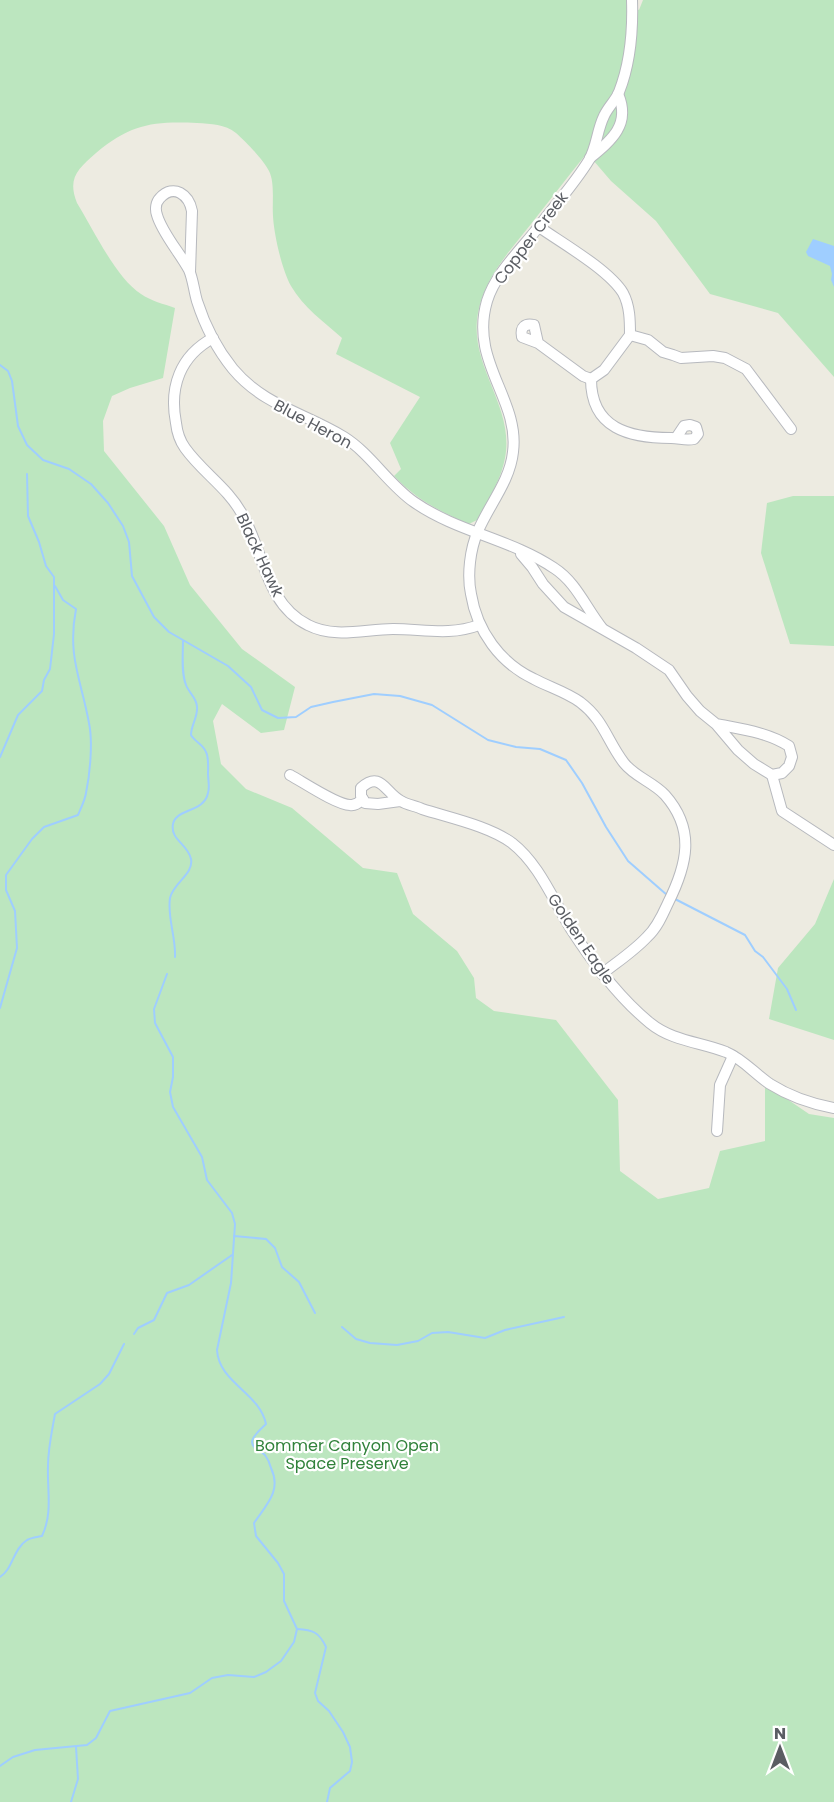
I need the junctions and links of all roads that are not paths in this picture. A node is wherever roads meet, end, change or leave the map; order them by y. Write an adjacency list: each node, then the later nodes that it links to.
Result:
1 (632, 0): 2 (street, Copper Creek)
2 (618, 94): 3 (street, Copper Creek); 4 (street, Copper Creek)
3 (602, 122): 4 (street); 5 (street, Copper Creek)
4 (618, 129): 5 (street, Copper Creek)
5 (589, 159): 6 (street, Copper Creek)
6 (539, 227): 8 (street); 14 (street, Copper Creek)
7 (190, 272): 7 (street, Blue Heron); 9 (street, Blue Heron)
8 (630, 334): 11 (street); 12 (street)
9 (213, 338): 14 (street, Blue Heron); 16 (street, Black Hawk)
10 (538, 343): 11 (street)
11 (591, 379): 13 (street)
12 (791, 429)
13 (676, 438)
14 (477, 533): 15 (street, Blue Heron); 16 (street, Copper Creek)
15 (516, 548): 17 (street, Blue Heron); 17 (street, Blue Heron)
16 (479, 625): 24 (street, Copper Creek)
17 (602, 628): 18 (street, Blue Heron)
18 (716, 724): 20 (street, Blue Heron); 20 (street)
19 (290, 775): 21 (street)
20 (772, 775): 23 (street)
21 (363, 799): 22 (street, Golden Eagle); 22 (street, Golden Eagle)
22 (400, 801): 24 (street, Golden Eagle)
23 (834, 845)
24 (602, 974): 25 (street, Golden Eagle)
25 (733, 1056): 26 (street, Golden Eagle); 28 (street)
26 (833, 1107)
27 (706, 1117): 28 (street)
28 (718, 1118): 29 (street)
29 (717, 1131)

